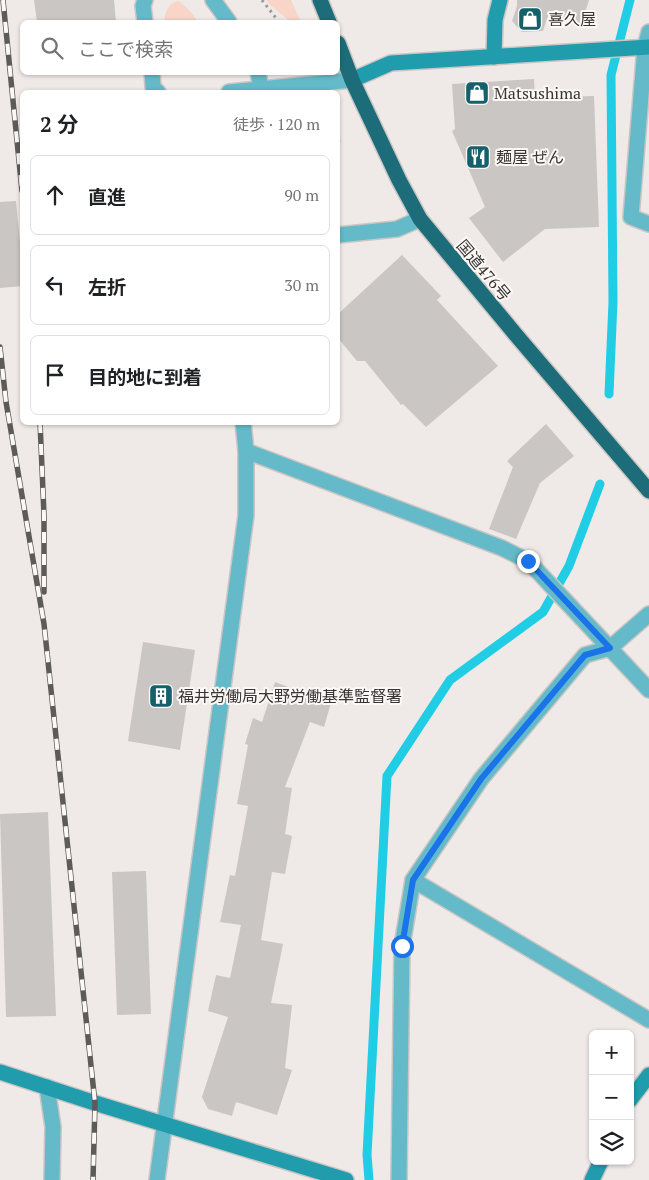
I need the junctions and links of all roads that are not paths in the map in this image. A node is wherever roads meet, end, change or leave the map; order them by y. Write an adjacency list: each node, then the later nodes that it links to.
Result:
1 (145, 0): 5 (street)
2 (213, 0): 6 (street)
3 (320, 0): 7 (highway)
4 (500, 0): 11 (street)
5 (145, 20)
6 (228, 20)
7 (329, 20)
8 (649, 32): 10 (street)
9 (340, 48): 14 (highway, 国道476号)
10 (642, 48): 11 (street); 19 (street)
11 (494, 57): 14 (street)
12 (152, 75): 16 (street)
13 (259, 75): 15 (street)
14 (352, 80): 15 (street); 18 (highway, 国道476号)
15 (261, 89): 17 (street)
16 (156, 90)
17 (250, 90)
18 (420, 219): 20 (street); 23 (highway, 国道476号)
19 (649, 224)
20 (340, 235)
21 (243, 425): 22 (street)
22 (246, 451): 25 (street); 33 (street)
23 (649, 491)
24 (649, 614): 25 (street)
25 (610, 648): 26 (street); 27 (street)
26 (649, 690)
27 (413, 880): 28 (street); 38 (street)
28 (649, 1020)
29 (0, 1072): 31 (street)
30 (649, 1075): 32 (street)
31 (47, 1087): 33 (street); 35 (street)
32 (634, 1095)
33 (165, 1123): 36 (street); 37 (street)
34 (599, 1165): 39 (street)
35 (52, 1180)
36 (157, 1180)
37 (346, 1180)
38 (399, 1180)
39 (592, 1180)

